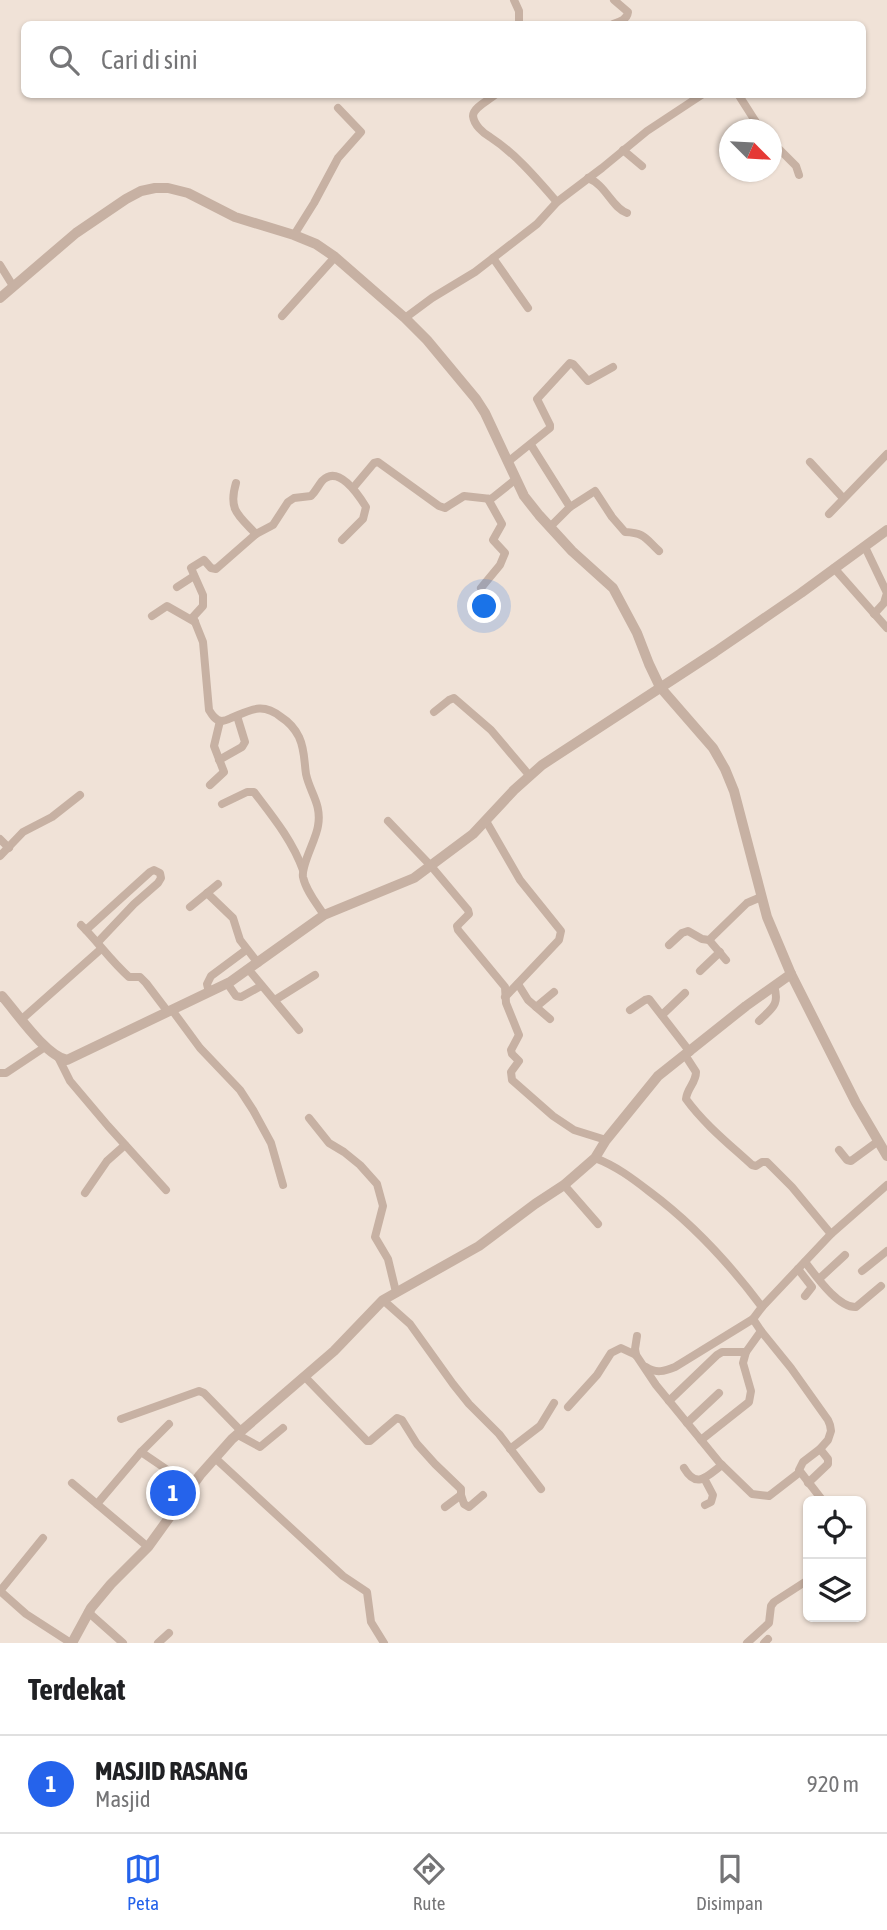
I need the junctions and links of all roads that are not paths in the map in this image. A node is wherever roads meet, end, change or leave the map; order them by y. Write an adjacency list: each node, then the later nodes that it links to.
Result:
1 (514, 0): 3 (street)
2 (614, 0): 4 (street)
3 (519, 21)
4 (623, 21)
5 (490, 98): 15 (street)
6 (697, 98): 10 (street)
7 (741, 98): 9 (street)
8 (338, 108): 17 (street)
9 (754, 119)
10 (623, 150): 12 (street); 14 (street)
11 (782, 152): 13 (street)
12 (642, 166)
13 (799, 175)
14 (588, 178): 15 (street); 16 (street)
15 (557, 202): 19 (street)
16 (627, 213)
17 (294, 235): 18 (street); 21 (street)
18 (335, 257): 24 (street); 25 (street)
19 (493, 258): 23 (street); 25 (street)
20 (0, 265): 21 (street)
21 (13, 286): 22 (street)
22 (0, 298)
23 (528, 309)
24 (282, 316)
25 (405, 318): 29 (street)
26 (613, 367): 27 (street)
27 (530, 445): 29 (street); 36 (street)
28 (887, 454): 34 (street)
29 (509, 461): 31 (street)
30 (810, 462): 34 (street)
31 (516, 480): 35 (street); 38 (street)
32 (236, 483): 40 (street)
33 (353, 488): 35 (street); 40 (street); 41 (street)
34 (844, 498): 37 (street)
35 (488, 499): 47 (street)
36 (570, 507): 38 (street); 43 (street)
37 (829, 514)
38 (550, 527): 52 (street)
39 (887, 530): 42 (street)
40 (256, 534): 45 (street)
41 (342, 540)
42 (865, 547): 44 (street); 48 (street)
43 (659, 551)
44 (834, 568): 48 (street); 52 (street)
45 (194, 576): 46 (street); 50 (street)
46 (177, 587)
47 (481, 588)
48 (874, 614): 51 (street)
49 (152, 616): 50 (street)
50 (195, 622): 55 (street)
51 (887, 628)
52 (660, 687): 57 (street); 70 (street)
53 (434, 712): 57 (street)
54 (237, 716): 55 (street); 56 (street); 67 (street)
55 (220, 721): 56 (street)
56 (219, 760): 58 (street)
57 (529, 775): 62 (street)
58 (210, 785)
59 (80, 796): 64 (street)
60 (222, 804): 67 (street)
61 (388, 821): 66 (street)
62 (486, 821): 66 (street); 84 (street)
63 (0, 839): 64 (street)
64 (9, 848): 65 (street)
65 (0, 856)
66 (431, 866): 72 (street); 91 (street)
67 (303, 870): 72 (street)
68 (218, 884): 69 (street)
69 (206, 893): 71 (street); 76 (street)
70 (761, 897): 73 (street); 81 (street)
71 (190, 907)
72 (324, 915): 79 (street)
73 (709, 940): 74 (street); 77 (street)
74 (669, 945)
75 (99, 946): 75 (street); 95 (street); 97 (street)
76 (246, 950): 79 (street); 87 (street)
77 (720, 952): 78 (street); 80 (street)
78 (726, 960)
79 (253, 966): 83 (street); 85 (street)
80 (700, 971)
81 (791, 974): 86 (street); 107 (street)
82 (315, 975): 92 (street)
83 (228, 983): 85 (street); 87 (street)
84 (518, 984): 91 (street); 93 (street)
85 (261, 986): 92 (street)
86 (774, 986): 99 (street); 102 (street)
87 (209, 992): 95 (street)
88 (554, 992): 93 (street)
89 (685, 993): 96 (street)
90 (1, 995): 97 (street)
91 (505, 997): 106 (street)
92 (275, 1000): 100 (street)
93 (536, 1007): 98 (street)
94 (630, 1010): 96 (street)
95 (170, 1011): 103 (street); 112 (street)
96 (662, 1015): 102 (street)
97 (22, 1019): 101 (street)
98 (550, 1019)
99 (759, 1021)
100 (299, 1030)
101 (45, 1047): 103 (street); 104 (street)
102 (687, 1054): 106 (street); 118 (street)
103 (58, 1057): 108 (street)
104 (0, 1073)
105 (309, 1118): 125 (street)
106 (606, 1140): 111 (street)
107 (877, 1142): 109 (street); 110 (street)
108 (125, 1145): 115 (street); 116 (street)
109 (839, 1150)
110 (887, 1156)
111 (595, 1158): 113 (street); 128 (street)
112 (283, 1185)
113 (564, 1185): 117 (street); 125 (street)
114 (887, 1185): 118 (street)
115 (166, 1190)
116 (85, 1193)
117 (598, 1224)
118 (831, 1234): 121 (street)
119 (887, 1251): 122 (street)
120 (845, 1255): 123 (street)
121 (801, 1265): 123 (street); 126 (street); 128 (street)
122 (862, 1271)
123 (819, 1279): 124 (street)
124 (881, 1286)
125 (396, 1292): 127 (street)
126 (805, 1296)
127 (383, 1300): 135 (street); 146 (street)
128 (762, 1307): 129 (street)
129 (754, 1319): 130 (street); 134 (street)
130 (761, 1331): 132 (street); 147 (street)
131 (637, 1336): 133 (street)
132 (746, 1352): 137 (street); 145 (street)
133 (636, 1355): 134 (street); 139 (street)
134 (644, 1366): 137 (street)
135 (304, 1377): 144 (street); 158 (street)
136 (719, 1393): 141 (street)
137 (669, 1401): 141 (street)
138 (554, 1403): 146 (street)
139 (568, 1407)
140 (121, 1419): 144 (street)
141 (687, 1423): 145 (street)
142 (169, 1424): 148 (street)
143 (283, 1428): 144 (street)
144 (239, 1433): 149 (street)
145 (701, 1440): 150 (street)
146 (510, 1449): 157 (street)
147 (820, 1449): 152 (street); 155 (street)
148 (141, 1452): 156 (street); 161 (street)
149 (215, 1458): 156 (street); 173 (street)
150 (722, 1465): 152 (street); 153 (street)
151 (684, 1468): 153 (street)
152 (800, 1472): 155 (street)
153 (704, 1478): 162 (street)
154 (72, 1483): 161 (street)
155 (808, 1483): 160 (street)
156 (191, 1486): 165 (street)
157 (541, 1489)
158 (461, 1495): 159 (street); 163 (street)
159 (483, 1495)
160 (819, 1496)
161 (97, 1504): 165 (street)
162 (705, 1505)
163 (445, 1507)
164 (43, 1538): 167 (street)
165 (148, 1547): 168 (street)
166 (803, 1583): 174 (street)
167 (0, 1591): 170 (street)
168 (88, 1612): 170 (street); 171 (street)
169 (169, 1633): 172 (street)
170 (71, 1643)
171 (123, 1643)
172 (158, 1643)
173 (384, 1643)
174 (747, 1643)

